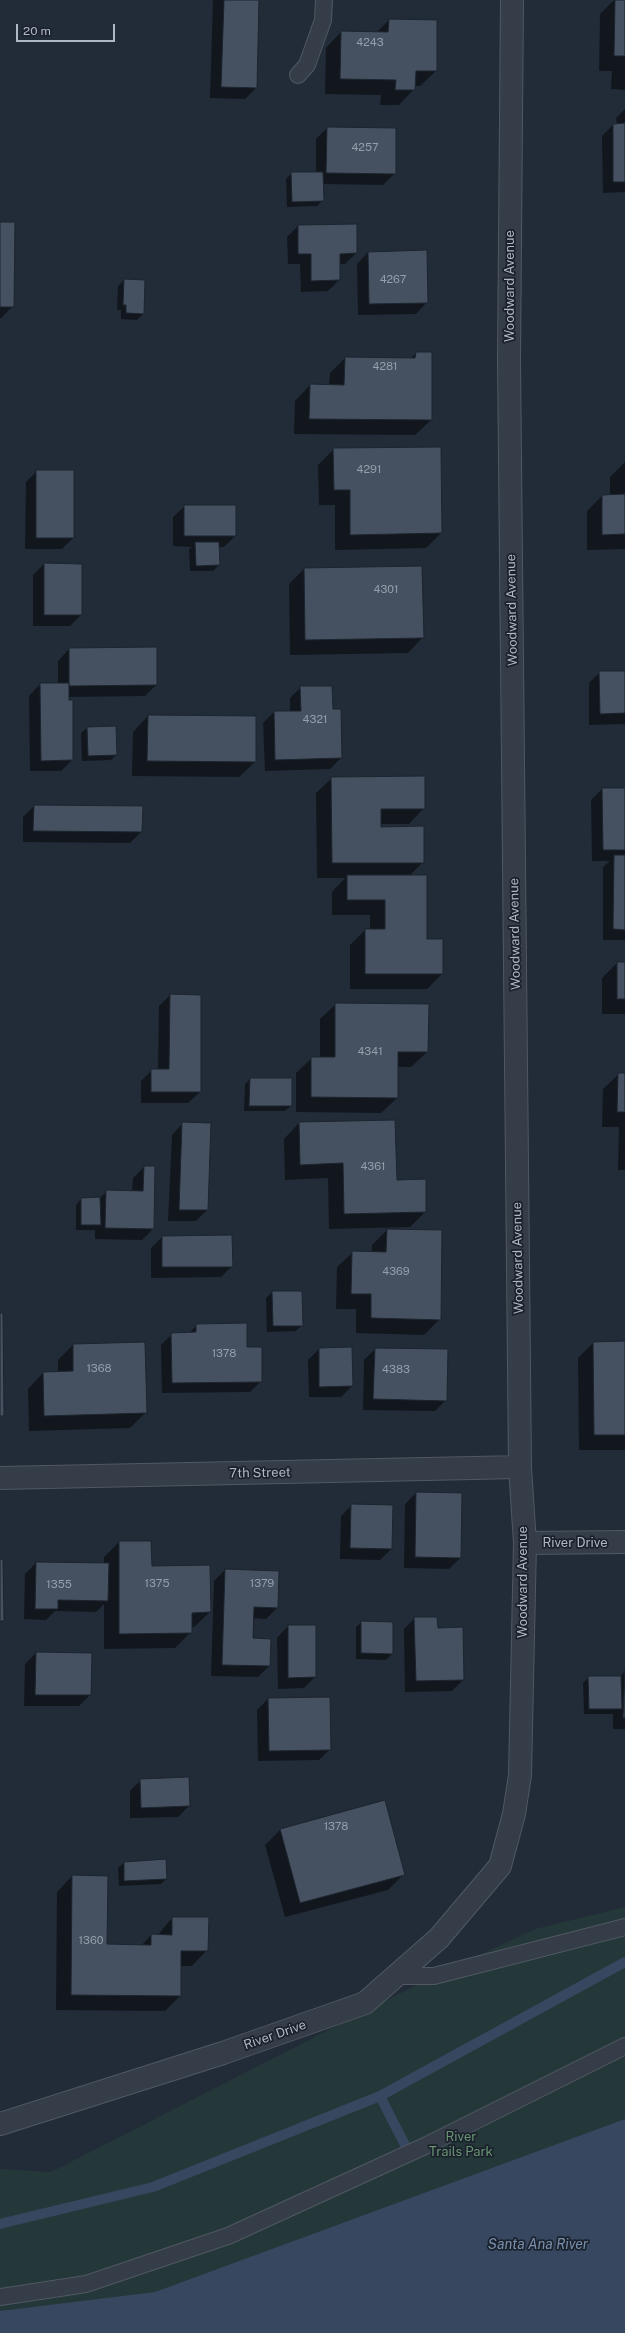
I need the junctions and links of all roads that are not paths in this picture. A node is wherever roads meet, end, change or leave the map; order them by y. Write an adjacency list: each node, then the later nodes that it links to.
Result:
1 (324, 0): 3 (lane)
2 (512, 0): 4 (street, Woodward Avenue)
3 (298, 76)
4 (520, 1467): 5 (street, 7th Street); 7 (street, Woodward Avenue)
5 (0, 1478)
6 (625, 1542): 7 (street, River Drive)
7 (525, 1543): 8 (street, Woodward Avenue)
8 (500, 1866): 10 (street, River Drive)
9 (625, 1927): 10 (lane)
10 (395, 1976): 12 (street, River Drive)
11 (625, 2046): 13 (lane)
12 (0, 2124)
13 (0, 2296)

